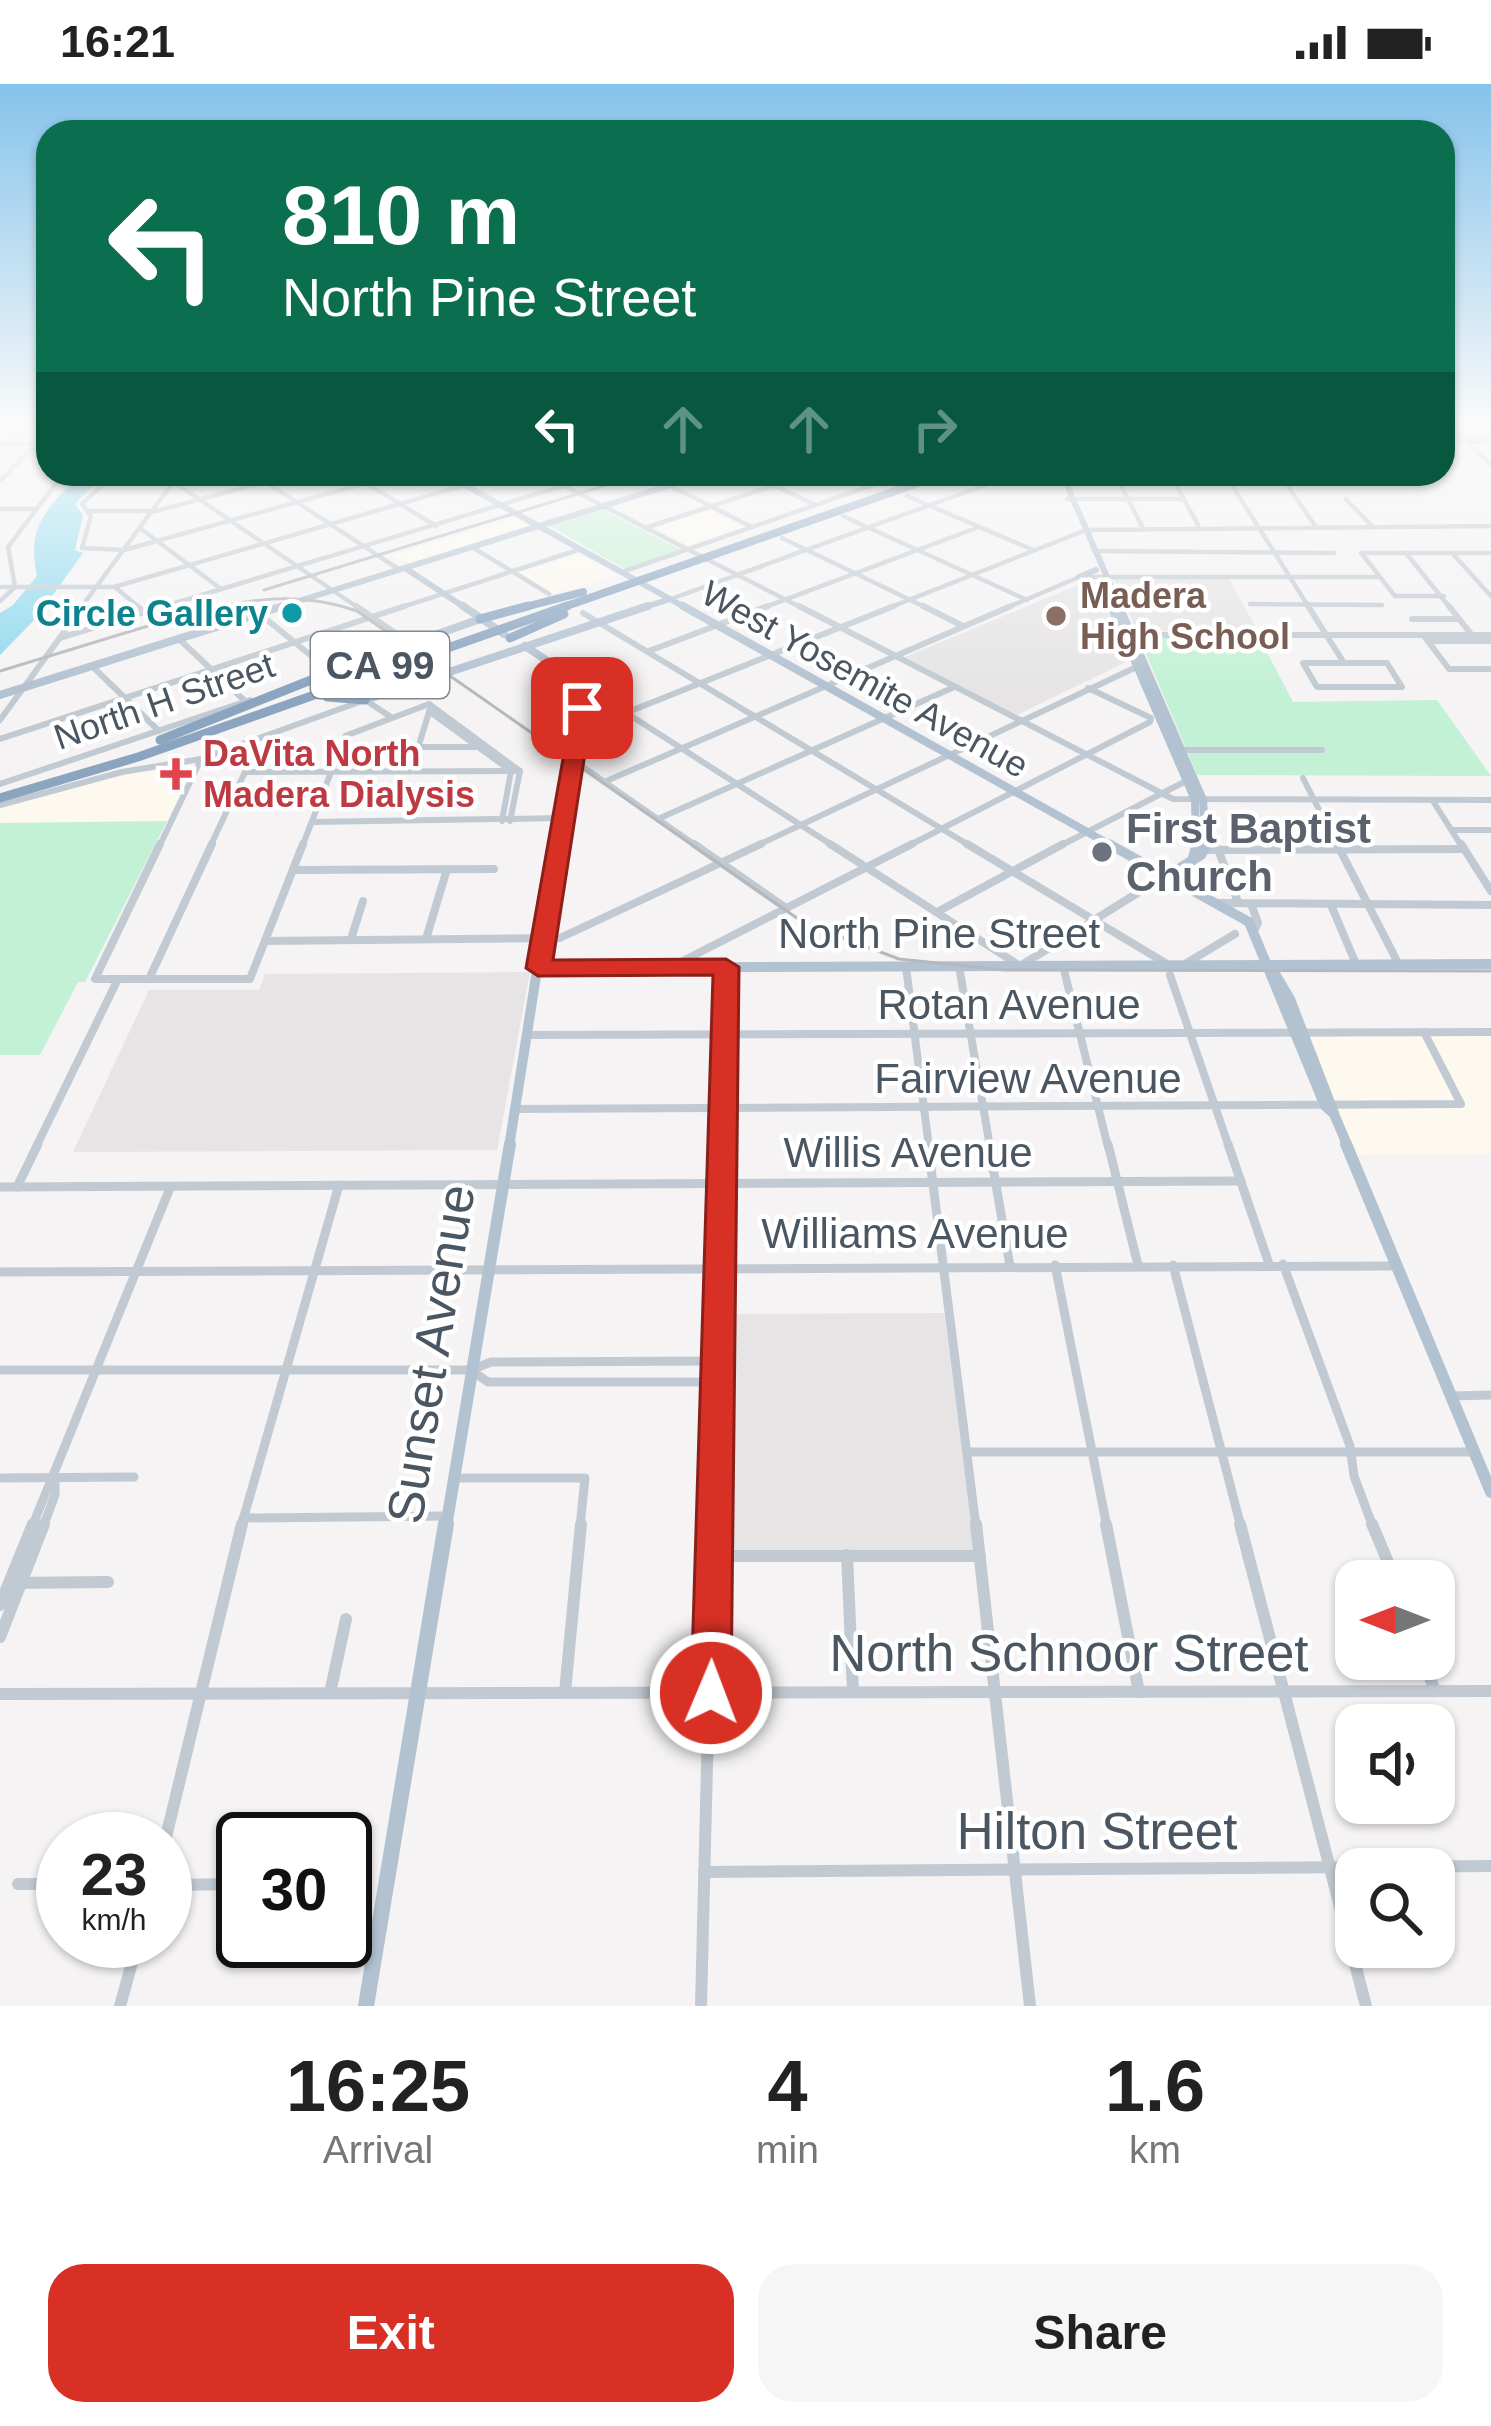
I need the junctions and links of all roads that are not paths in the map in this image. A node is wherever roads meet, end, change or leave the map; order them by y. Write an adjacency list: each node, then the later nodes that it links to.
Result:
1 (35, 509): 49 (street)
2 (157, 510): 26 (street)
3 (215, 510): 28 (street)
4 (270, 510): 28 (street)
5 (312, 510): 29 (street)
6 (380, 510): 29 (street)
7 (409, 510): 30 (street)
8 (490, 510): 30 (street)
9 (509, 510): 31 (main road, West Yosemite Avenue)
10 (591, 510): 31 (main road)
11 (610, 510): 46 (street)
12 (700, 510): 46 (street)
13 (719, 510): 39 (street)
14 (806, 510): 39 (street)
15 (834, 510): 86 (highway, CA 99)
16 (839, 510): 85 (highway, CA 99)
17 (917, 510): 40 (street)
18 (937, 510): 41 (street)
19 (1074, 510): 47 (main road)
20 (1133, 510): 32 (street)
21 (1190, 510): 33 (street)
22 (1247, 510): 42 (street)
23 (1305, 510): 43 (street)
24 (1356, 510): 44 (street)
25 (87, 511): 26 (street); 60 (street)
26 (152, 511): 45 (street)
27 (843, 516): 40 (street)
28 (230, 520): 55 (street); 56 (street)
29 (333, 523): 56 (street); 57 (street)
30 (436, 526): 57 (street)
31 (538, 526): 58 (main road); 59 (main road, West Yosemite Avenue)
32 (1142, 526): 33 (street); 47 (street)
33 (1199, 526): 42 (street)
34 (1342, 526): 43 (street); 44 (street); 52 (street)
35 (1388, 526): 36 (street); 44 (street); 53 (street)
36 (1431, 526): 37 (street); 54 (street)
37 (1477, 526): 38 (street); 51 (street)
38 (1491, 526)
39 (754, 527): 61 (street)
40 (868, 527): 62 (street); 63 (street)
41 (979, 527): 63 (street); 64 (street)
42 (1258, 527): 43 (street); 66 (street)
43 (1316, 527)
44 (1372, 527)
45 (140, 528): 55 (street); 60 (street)
46 (645, 528): 61 (street)
47 (1083, 531): 64 (street); 65 (main road); 81 (main road)
48 (0, 534): 49 (street)
49 (17, 534): 72 (street)
50 (782, 538): 62 (street)
51 (1487, 538)
52 (1352, 539)
53 (1397, 539)
54 (1442, 539)
55 (157, 541): 60 (street); 73 (street)
56 (263, 543): 73 (street); 74 (street)
57 (368, 546): 74 (street); 75 (street)
58 (472, 548): 75 (main road); 76 (street)
59 (580, 549): 76 (street); 77 (main road, West Yosemite Avenue)
60 (124, 550): 90 (street)
61 (690, 550): 77 (street); 78 (street)
62 (806, 550): 78 (street); 79 (street)
63 (918, 550): 79 (street); 80 (street)
64 (1032, 550): 80 (street)
65 (1094, 551): 66 (street); 81 (main road)
66 (1274, 552): 70 (street); 82 (street)
67 (1406, 553): 68 (street); 84 (street); 95 (street)
68 (1452, 553): 69 (street); 96 (street)
69 (1491, 553)
70 (1334, 554)
71 (0, 559): 72 (street)
72 (12, 559): 89 (street)
73 (189, 565): 87 (street); 91 (street)
74 (298, 567): 91 (street); 92 (street)
75 (403, 569): 92 (main road); 93 (main road)
76 (512, 572): 93 (street); 94 (street)
77 (624, 574): 85 (main road, West Yosemite Avenue)
78 (737, 574): 97 (street); 99 (street)
79 (855, 574): 98 (street); 99 (street)
80 (971, 574): 98 (street); 101 (street)
81 (1100, 574): 82 (street); 83 (main road); 116 (main road)
82 (1289, 576): 84 (street); 103 (street)
83 (1079, 577): 101 (street)
84 (1379, 577): 95 (street)
85 (645, 583): 97 (main road, West Yosemite Avenue); 119 (highway); 157 (highway, CA 99)
86 (607, 585): 111 (highway); 160 (highway, CA 99)
87 (113, 586): 90 (street); 105 (street)
88 (0, 587): 89 (street)
89 (15, 587): 90 (street); 100 (street)
90 (95, 587): 120 (street)
91 (222, 590): 105 (street)
92 (332, 591): 106 (main road); 108 (street)
93 (443, 594): 108 (street); 111 (main road)
94 (549, 594)
95 (1444, 596): 110 (street)
96 (1491, 596)
97 (670, 599): 112 (main road); 113 (main road, West Yosemite Avenue)
98 (909, 599): 114 (street); 115 (street)
99 (786, 600): 113 (street); 114 (street)
100 (0, 601)
101 (1028, 601): 115 (street)
102 (1250, 604): 103 (street)
103 (1306, 604): 104 (street); 117 (street)
104 (1382, 605)
105 (145, 613): 120 (street)
106 (260, 614): 123 (main road); 124 (street)
107 (584, 614): 112 (street)
108 (374, 617): 124 (street); 125 (street)
109 (1412, 619): 110 (street)
110 (1460, 619): 118 (street)
111 (482, 620): 119 (main road); 125 (main road, North H Street)
112 (601, 624): 126 (main road); 127 (street)
113 (718, 626): 127 (street); 128 (main road, West Yosemite Avenue)
114 (837, 627): 128 (street); 129 (street)
115 (964, 627): 129 (street)
116 (1128, 635): 117 (street); 131 (main road)
117 (1326, 635): 121 (street); 130 (street)
118 (1472, 635): 121 (street); 122 (street)
119 (509, 637): 126 (main road)
120 (60, 638): 140 (street)
121 (1426, 638): 122 (street); 135 (street)
122 (1491, 638)
123 (179, 639): 132 (main road); 134 (street)
124 (296, 643): 134 (street); 136 (street)
125 (411, 644): 136 (main road, North H Street)
126 (523, 646): 137 (main road); 144 (main road); 147 (main road)
127 (648, 652): 138 (street)
128 (770, 654): 138 (street); 139 (main road, West Yosemite Avenue)
129 (894, 657): 139 (street); 141 (street)
130 (1344, 663): 130 (street)
131 (1140, 665): 142 (street); 165 (main road); 176 (main road)
132 (92, 667): 140 (main road); 146 (street)
133 (606, 668): 137 (street)
134 (214, 669): 146 (street); 148 (street)
135 (1491, 669)
136 (331, 672): 148 (street, North H Street); 160 (highway)
137 (578, 679): 144 (main road)
138 (700, 683): 151 (street); 152 (street)
139 (825, 685): 152 (street); 154 (main road, West Yosemite Avenue)
140 (23, 688): 143 (main road); 155 (street)
141 (953, 688): 154 (street); 156 (street)
142 (1088, 688): 156 (street); 168 (street)
143 (0, 694)
144 (599, 694): 151 (street); 170 (main road, Sunset Avenue)
145 (341, 695): 147 (highway); 149 (highway); 157 (highway)
146 (127, 698): 158 (street); 159 (street)
147 (365, 700): 149 (street); 153 (street)
148 (245, 701): 158 (street, North H Street)
149 (348, 706): 169 (street)
150 (429, 708): 153 (street); 161 (street); 162 (street); 173 (street)
151 (628, 712): 163 (street)
152 (756, 716): 163 (street); 164 (street)
153 (392, 718): 171 (street)
154 (885, 718): 164 (street); 167 (main road, West Yosemite Avenue)
155 (0, 720)
156 (1016, 720): 167 (street); 168 (street)
157 (216, 730): 180 (highway, CA 99)
158 (159, 731): 180 (street, North H Street)
159 (0, 739)
160 (152, 744): 180 (highway, CA 99)
161 (419, 747): 162 (street); 172 (street)
162 (479, 747): 173 (street)
163 (684, 748): 175 (street); 177 (street)
164 (813, 750): 177 (street); 178 (street)
165 (1182, 750): 166 (street); 182 (main road)
166 (1322, 750)
167 (948, 754): 178 (street); 179 (main road, West Yosemite Avenue)
168 (1084, 756): 179 (street); 181 (street)
169 (201, 759): 180 (street); 239 (street)
170 (572, 760): 175 (street); 187 (main road, Sunset Avenue)
171 (331, 771): 172 (street); 188 (street); 240 (street)
172 (411, 771): 173 (street)
173 (515, 771): 189 (street)
174 (1303, 778): 183 (street)
175 (604, 782): 190 (street)
176 (1186, 782): 181 (street); 182 (main road)
177 (739, 783): 190 (street); 191 (street)
178 (876, 788): 191 (street); 192 (street)
179 (1016, 792): 192 (street); 195 (main road, West Yosemite Avenue)
180 (0, 794)
181 (1159, 794): 182 (street); 195 (street)
182 (1199, 800): 183 (street); 186 (main road); 197 (main road)
183 (1314, 800): 184 (street); 198 (street)
184 (1432, 800): 185 (street); 193 (street)
185 (1491, 800)
186 (1205, 816): 197 (main road); 199 (street)
187 (562, 818): 189 (street); 222 (main road, Sunset Avenue)
188 (312, 819): 189 (street); 203 (street)
189 (506, 819)
190 (658, 819): 200 (street)
191 (801, 824): 200 (street); 202 (street)
192 (943, 827): 202 (street); 206 (street)
193 (1452, 830): 194 (street); 196 (street)
194 (1491, 830)
195 (1085, 831): 206 (street); 207 (main road, West Yosemite Avenue)
196 (1464, 849): 198 (street); 209 (street)
197 (1198, 850): 199 (street); 201 (street); 207 (main road); 208 (main road)
198 (1340, 850): 199 (street); 215 (street)
199 (1220, 851): 201 (street)
200 (720, 862): 217 (street); 222 (street)
201 (1223, 865): 212 (street)
202 (868, 866): 217 (street); 218 (street)
203 (292, 869): 204 (street); 225 (street)
204 (447, 869): 205 (street); 223 (street)
205 (494, 869)
206 (1016, 871): 218 (street); 219 (street)
207 (1167, 875): 208 (main road, West Yosemite Avenue); 219 (street)
208 (1196, 891): 211 (main road, West Yosemite Avenue)
209 (1491, 891)
210 (363, 901): 224 (street)
211 (1220, 903): 212 (street); 220 (main road, West Yosemite Avenue)
212 (1239, 904): 213 (street)
213 (1251, 904): 214 (street); 220 (street)
214 (1330, 904): 215 (street); 230 (street)
215 (1369, 904): 216 (street); 226 (street)
216 (1491, 905)
217 (786, 908): 237 (street)
218 (938, 911): 232 (street)
219 (1097, 919): 232 (street); 238 (street)
220 (1254, 931): 229 (main road)
221 (1235, 934): 228 (street)
222 (544, 938): 223 (street); 236 (main road, Sunset Avenue)
223 (426, 939): 224 (street)
224 (350, 940): 225 (street)
225 (265, 941): 240 (street)
226 (1397, 964): 227 (main road, North Pine Street); 230 (main road, North Pine Street)
227 (1491, 964)
228 (1184, 965): 229 (main road, North Pine Street); 238 (main road, North Pine Street)
229 (1268, 965): 230 (main road, North Pine Street); 248 (main road)
230 (1358, 965)
231 (959, 966): 232 (main road, North Pine Street); 235 (main road, North Pine Street); 246 (street)
232 (1021, 966): 233 (main road, North Pine Street)
233 (1063, 966): 238 (main road, North Pine Street); 243 (street)
234 (726, 967): 235 (main road, North Pine Street); 237 (main road, North Pine Street); 244 (street)
235 (906, 967): 245 (street)
236 (538, 968): 237 (main road, North Pine Street); 249 (main road, Sunset Avenue)
237 (670, 968)
238 (1169, 970): 247 (street)
239 (118, 979): 240 (street); 264 (street)
240 (149, 979)
241 (1424, 1032): 242 (street, Rotan Avenue); 248 (street, Rotan Avenue); 256 (street, Fairview Avenue)
242 (1491, 1032)
243 (1080, 1033): 246 (street, Rotan Avenue); 247 (street, Rotan Avenue); 253 (street)
244 (724, 1034): 245 (street, Rotan Avenue); 249 (street, Rotan Avenue); 255 (street)
245 (914, 1034): 246 (street, Rotan Avenue); 251 (street)
246 (970, 1034): 252 (street)
247 (1190, 1034): 248 (street, Rotan Avenue); 250 (street)
248 (1300, 1034): 256 (main road)
249 (527, 1035): 254 (main road, Sunset Avenue)
250 (1216, 1107): 253 (street, Fairview Avenue); 256 (street, Fairview Avenue); 257 (street)
251 (924, 1108): 252 (street, Fairview Avenue); 255 (street, Fairview Avenue); 258 (street)
252 (983, 1108): 253 (street, Fairview Avenue); 259 (street)
253 (1099, 1108): 260 (street)
254 (514, 1109): 255 (street, Fairview Avenue); 261 (main road, Sunset Avenue)
255 (723, 1109): 262 (street)
256 (1331, 1109): 274 (main road)
257 (1241, 1180): 260 (street, Willis Avenue); 267 (street)
258 (933, 1181): 259 (street, Willis Avenue); 262 (street, Willis Avenue); 272 (street)
259 (995, 1181): 260 (street, Willis Avenue); 273 (street)
260 (1117, 1181): 270 (street)
261 (502, 1183): 262 (street, Willis Avenue); 263 (street, Willis Avenue); 276 (main road, Sunset Avenue)
262 (722, 1183): 275 (street)
263 (339, 1185): 266 (street, Willis Avenue); 277 (street)
264 (17, 1186): 265 (street, Willis Avenue); 266 (street, Willis Avenue)
265 (0, 1187)
266 (170, 1188): 279 (street)
267 (1269, 1264): 268 (street, Williams Avenue); 271 (street, Williams Avenue)
268 (1283, 1264): 274 (street, Williams Avenue); 294 (street)
269 (1055, 1265): 270 (street, Williams Avenue); 273 (street, Williams Avenue); 292 (street)
270 (1138, 1265): 271 (street, Williams Avenue)
271 (1173, 1265): 293 (street)
272 (943, 1266): 273 (street, Williams Avenue); 275 (street, Williams Avenue); 290 (street)
273 (1010, 1266)
274 (1398, 1266): 289 (main road)
275 (720, 1267): 276 (street, Williams Avenue); 281 (street)
276 (488, 1269): 277 (street, Williams Avenue); 285 (main road, Sunset Avenue)
277 (316, 1270): 279 (street, Williams Avenue); 282 (street)
278 (0, 1272): 279 (street, Williams Avenue)
279 (136, 1273): 284 (street)
280 (593, 1361): 281 (street); 285 (street); 286 (street)
281 (717, 1361): 287 (street)
282 (286, 1367): 284 (street); 285 (street); 301 (street)
283 (0, 1370): 284 (street)
284 (98, 1370): 297 (street)
285 (471, 1370): 286 (street); 298 (main road, Sunset Avenue)
286 (591, 1382): 287 (street)
287 (716, 1382): 303 (street)
288 (1491, 1395): 289 (street)
289 (1452, 1396): 291 (main road)
290 (967, 1452): 292 (street); 304 (street)
291 (1474, 1452): 294 (street); 299 (main road)
292 (1092, 1453): 293 (street); 317 (street)
293 (1223, 1453): 294 (street); 318 (street)
294 (1349, 1453): 305 (street)
295 (134, 1477): 297 (street)
296 (0, 1478): 297 (street)
297 (55, 1478): 307 (street)
298 (454, 1478): 300 (main road, Sunset Avenue); 315 (street)
299 (1491, 1492)
300 (447, 1516): 301 (street); 314 (main road, Sunset Avenue)
301 (243, 1518): 322 (street)
302 (847, 1555): 303 (street); 304 (street); 316 (street)
303 (713, 1556): 320 (street)
304 (980, 1556): 323 (street)
305 (1387, 1560)
306 (108, 1582): 307 (street)
307 (15, 1583): 308 (street); 310 (street)
308 (0, 1606)
309 (346, 1619): 319 (street)
310 (0, 1637)
311 (1431, 1680): 312 (street)
312 (1435, 1691): 313 (street, North Schnoor Street); 318 (street, North Schnoor Street)
313 (1491, 1691)
314 (418, 1692): 315 (street, North Schnoor Street); 319 (street, North Schnoor Street); 334 (main road, Sunset Avenue)
315 (565, 1692): 320 (street, North Schnoor Street)
316 (853, 1692): 320 (street, North Schnoor Street); 323 (street, North Schnoor Street)
317 (1139, 1692): 318 (street, North Schnoor Street); 323 (street, North Schnoor Street)
318 (1284, 1692): 326 (street)
319 (330, 1693): 322 (street, North Schnoor Street)
320 (711, 1693): 328 (street)
321 (0, 1694): 322 (street, North Schnoor Street)
322 (204, 1694): 324 (street)
323 (997, 1694): 327 (street)
324 (173, 1812)
325 (1491, 1866): 326 (street, Hilton Street)
326 (1330, 1868): 327 (street, Hilton Street); 336 (street)
327 (1015, 1870): 328 (street, Hilton Street); 332 (street)
328 (704, 1872): 335 (street)
329 (18, 1884): 330 (street)
330 (36, 1884)
331 (131, 1968): 333 (street)
332 (1031, 2005)
333 (120, 2006)
334 (366, 2006)
335 (701, 2006)
336 (1366, 2006)

